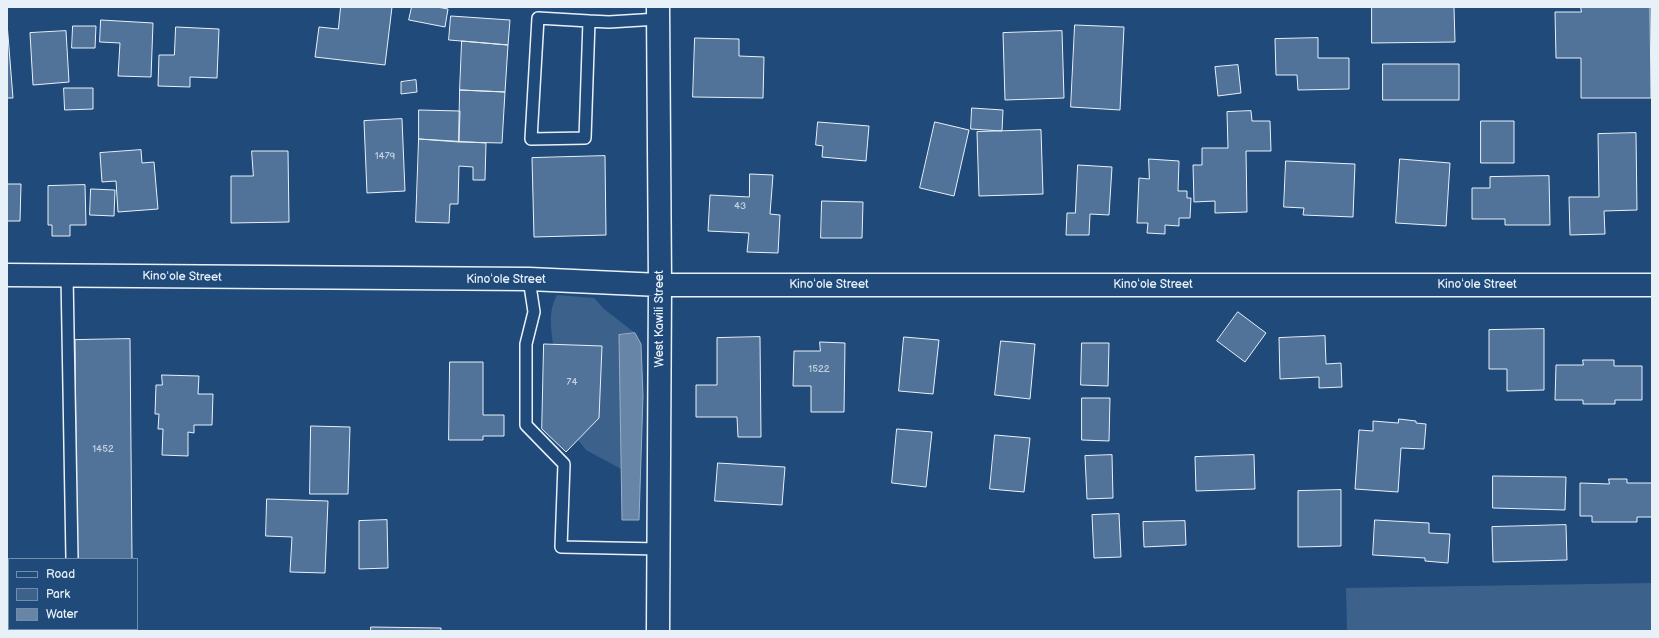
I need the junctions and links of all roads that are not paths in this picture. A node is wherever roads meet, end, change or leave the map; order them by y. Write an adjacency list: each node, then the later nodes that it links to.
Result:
1 (658, 13): 2 (lane); 6 (street, West Kawili Street)
2 (589, 21): 2 (lane)
3 (7, 275): 4 (street, Kinoʻole Street)
4 (67, 275): 5 (street, Kinoʻole Street); 9 (lane)
5 (529, 280): 6 (street, Kinoʻole Street); 8 (lane)
6 (660, 285): 7 (street, Kinoʻole Street); 8 (street, West Kawili Street)
7 (1652, 285)
8 (659, 549): 10 (street, West Kawili Street)
9 (72, 558)
10 (658, 631)

